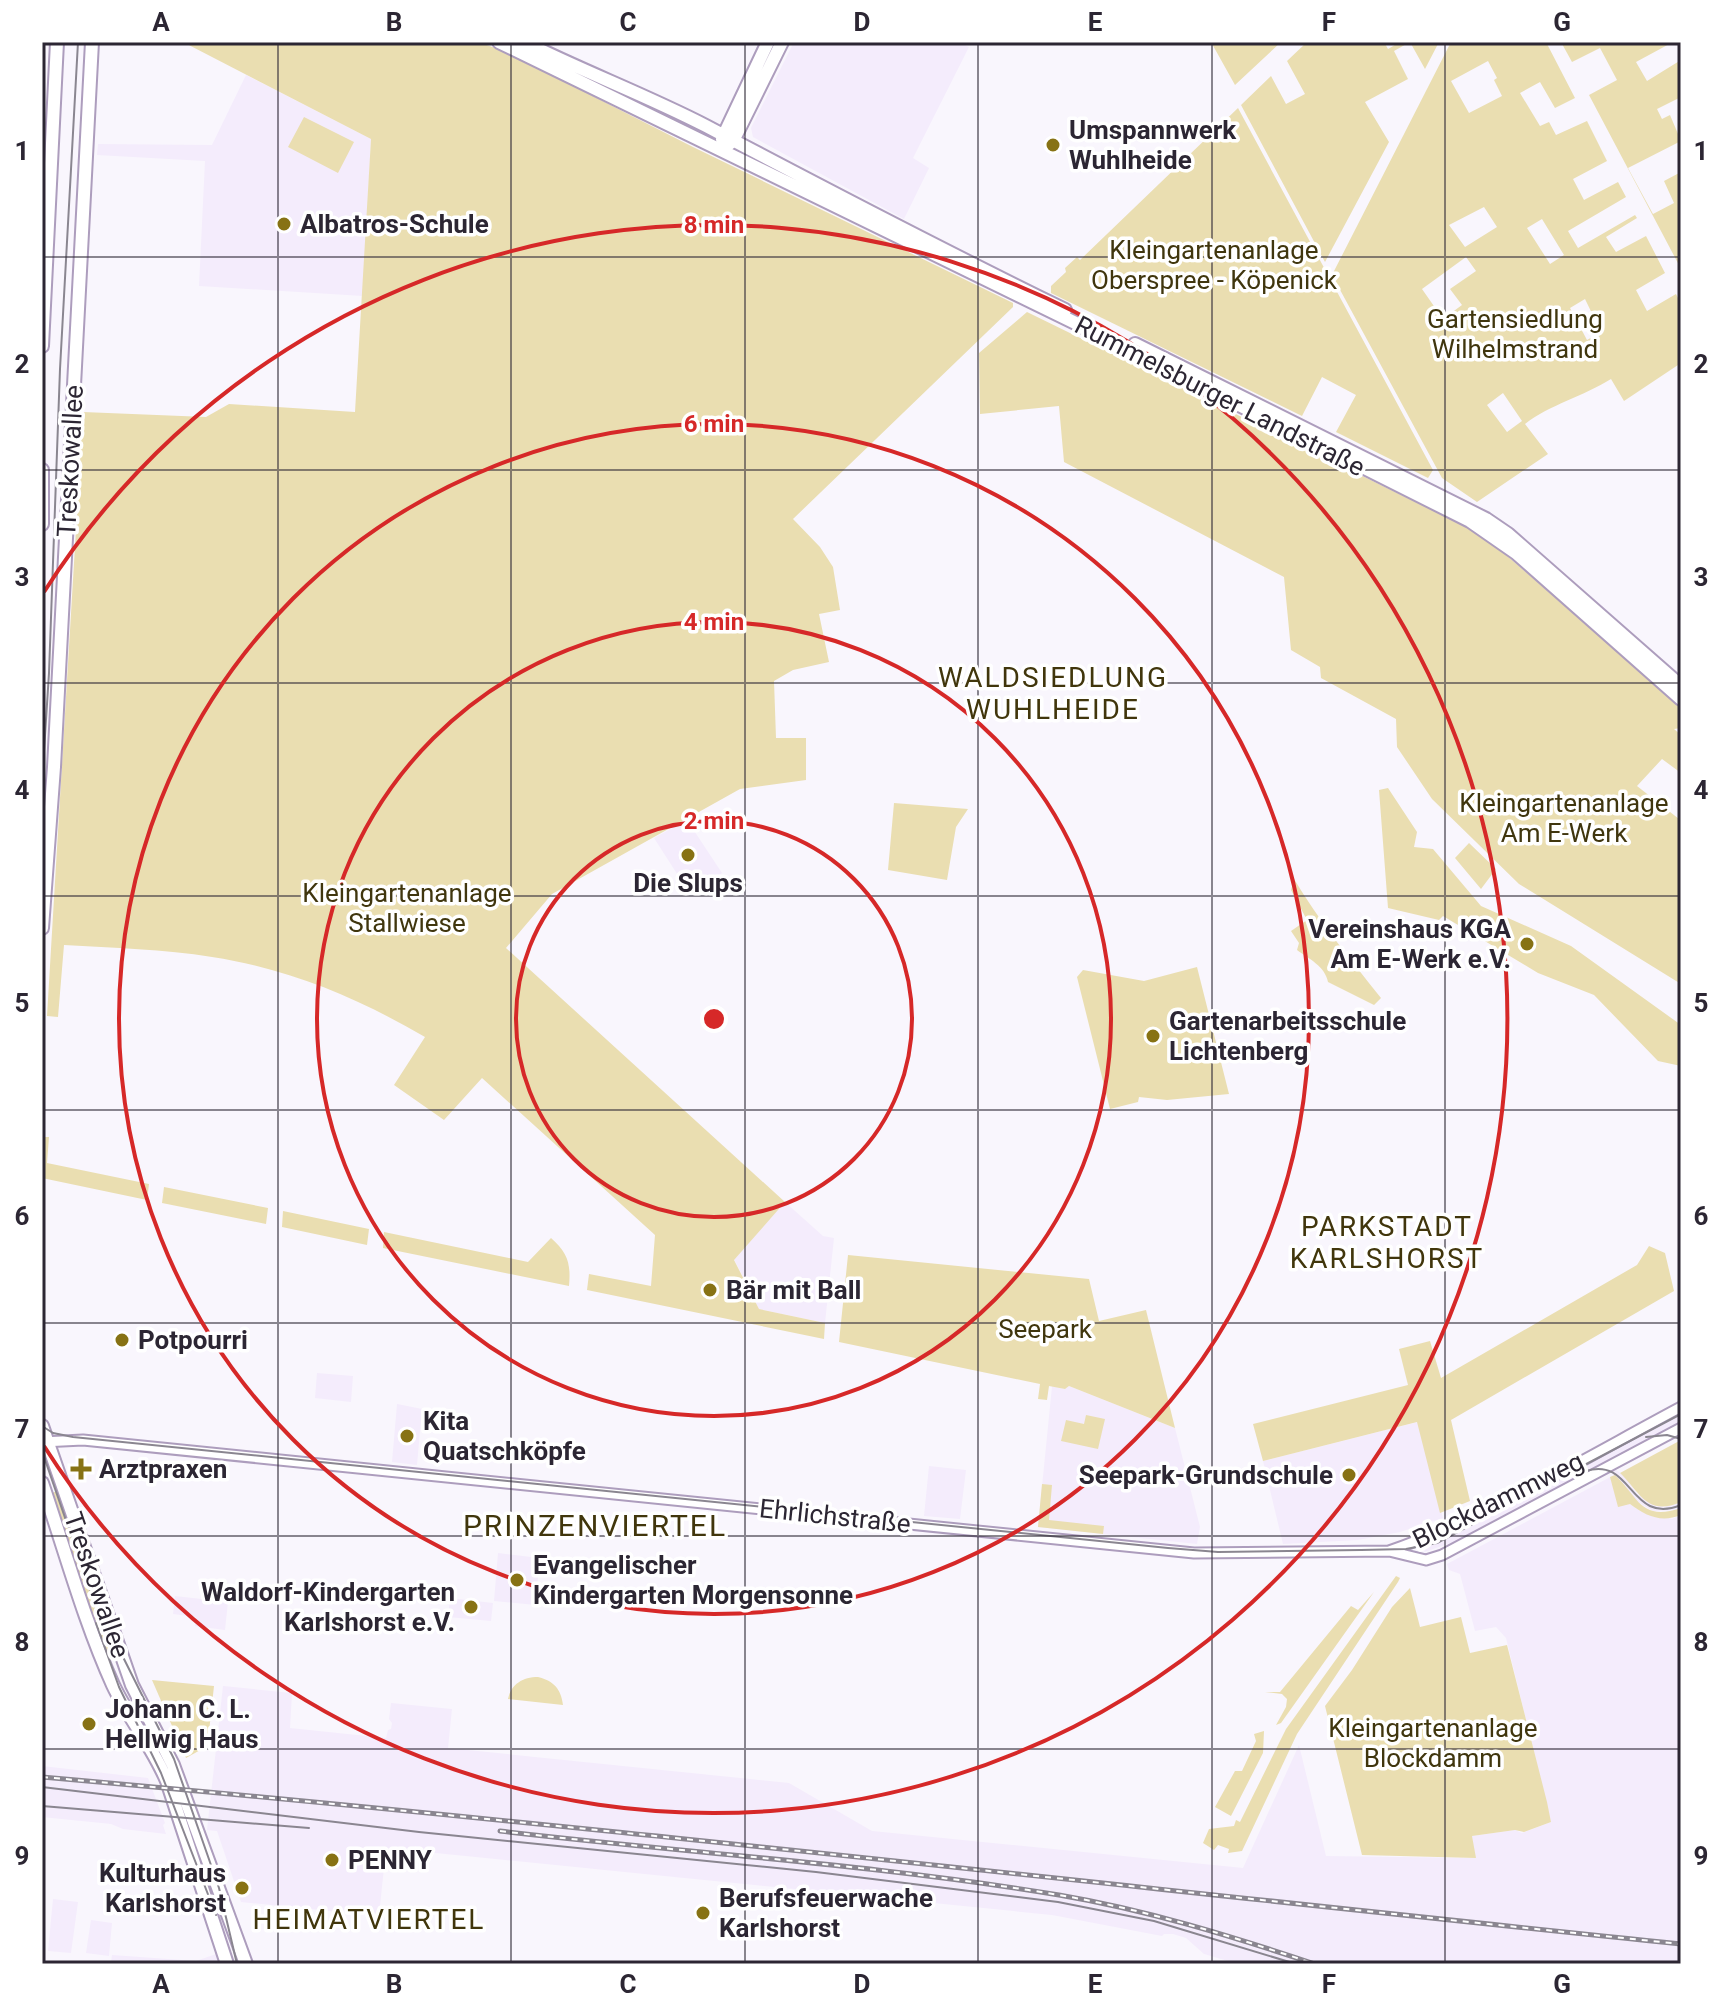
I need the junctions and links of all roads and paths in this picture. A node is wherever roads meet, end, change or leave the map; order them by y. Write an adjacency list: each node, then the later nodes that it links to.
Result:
1 (57, 42): 9 (main road)
2 (92, 42): 14 (main road, Treskowallee)
3 (499, 42): 8 (main road, Rummelsburger Landstraße)
4 (524, 42): 7 (main road, Rummelsburger Landstraße)
5 (768, 42): 7 (main road)
6 (782, 42): 7 (main road)
7 (728, 138): 8 (main road); 12 (main road, Rummelsburger Landstraße)
8 (721, 151): 13 (main road, Rummelsburger Landstraße)
9 (42, 346)
10 (42, 470): 11 (main road, Treskowallee)
11 (42, 524)
12 (1681, 686)
13 (1681, 699)
14 (42, 928)
15 (1681, 1407): 20 (street, Blockdammweg)
16 (42, 1426): 18 (main road, Treskowallee)
17 (1681, 1428): 20 (street, Blockdammweg)
18 (45, 1442): 20 (street, Ehrlichstraße); 22 (main road, Treskowallee)
19 (42, 1483): 21 (main road, Treskowallee)
20 (1389, 1551)
21 (227, 1964)
22 (246, 1964)

